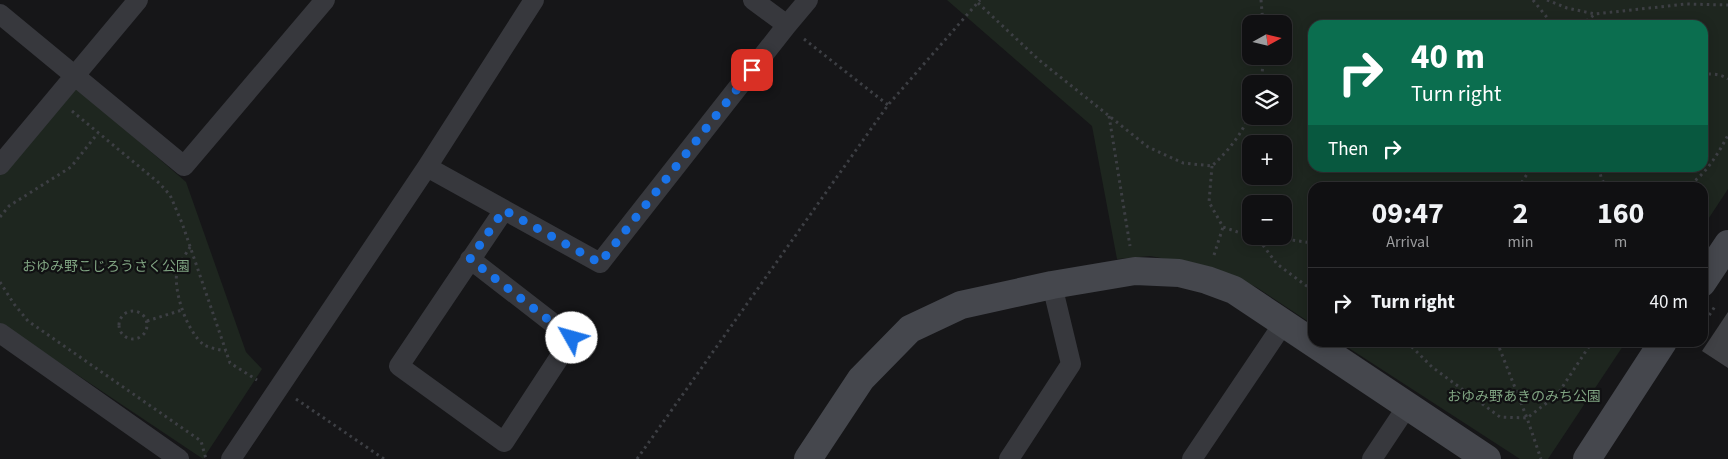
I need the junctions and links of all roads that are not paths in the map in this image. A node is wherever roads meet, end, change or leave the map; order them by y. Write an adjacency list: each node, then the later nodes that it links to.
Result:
1 (138, 0): 8 (street)
2 (325, 0): 8 (street)
3 (534, 0): 10 (street)
4 (753, 0): 7 (street)
5 (808, 0): 7 (street)
6 (0, 14): 8 (street)
7 (786, 26): 11 (street)
8 (75, 76): 9 (street)
9 (0, 165)
10 (427, 167): 11 (street); 23 (street)
11 (504, 210): 13 (street)
12 (1728, 244): 14 (street)
13 (470, 259): 13 (street)
14 (1708, 274)
15 (1052, 285): 16 (street); 24 (street); 25 (street)
16 (1284, 324): 18 (street); 26 (street)
17 (0, 333): 22 (street)
18 (1308, 340)
19 (1319, 347): 21 (street)
20 (1661, 347): 29 (street)
21 (1408, 405): 27 (street); 28 (street)
22 (179, 459)
23 (230, 459)
24 (808, 459)
25 (1009, 459)
26 (1192, 459)
27 (1372, 459)
28 (1488, 459)
29 (1587, 459)

